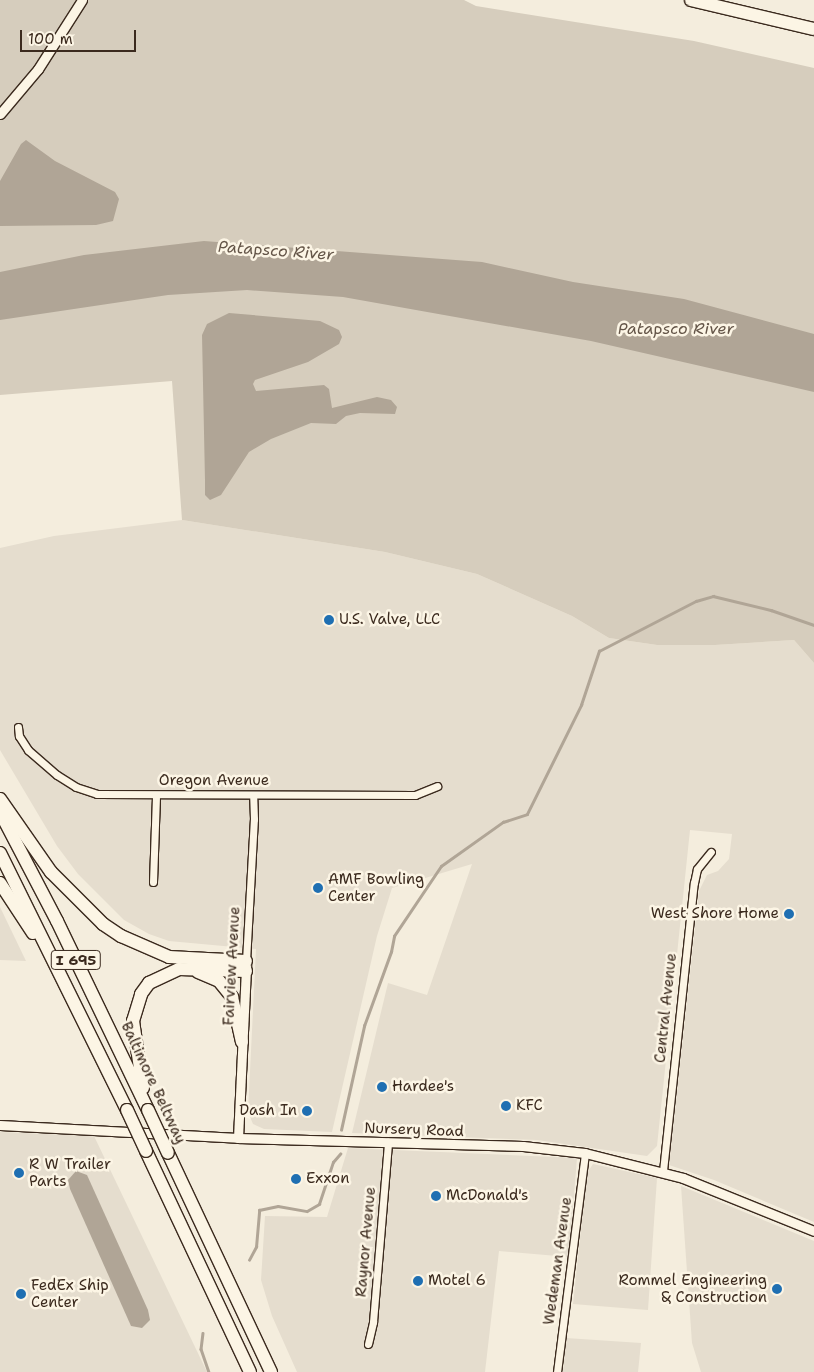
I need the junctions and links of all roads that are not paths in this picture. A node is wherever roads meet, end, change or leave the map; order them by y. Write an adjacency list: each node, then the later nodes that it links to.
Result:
1 (82, 0): 4 (main road)
2 (691, 0): 3 (highway)
3 (814, 29)
4 (0, 114)
5 (18, 727): 7 (street, Oregon Avenue)
6 (437, 786): 8 (street, Oregon Avenue)
7 (156, 795): 8 (street, Oregon Avenue); 13 (street)
8 (253, 795): 15 (street, Fairview Avenue)
9 (0, 799): 15 (highway)
10 (0, 812): 19 (highway, Baltimore Beltway / I 695)
11 (711, 852): 24 (street, Central Avenue)
12 (0, 853): 17 (highway, I 695)
13 (153, 882)
14 (0, 883): 17 (highway)
15 (246, 966): 16 (highway); 18 (main road, Fairview Avenue)
16 (189, 968): 18 (highway); 19 (highway)
17 (65, 981): 28 (highway, I 695, bridge)
18 (242, 1042): 21 (main road, Fairview Avenue)
19 (148, 1110): 27 (highway, Baltimore Beltway / I 695, bridge)
20 (0, 1125): 21 (main road, Nursery Road)
21 (238, 1138): 22 (main road, Nursery Road)
22 (388, 1142): 23 (main road, Nursery Road); 26 (street, Raynor Avenue)
23 (585, 1153): 24 (main road, Nursery Road); 29 (street, Wedeman Avenue)
24 (662, 1171): 25 (main road, Nursery Road)
25 (814, 1231)
26 (368, 1344)
27 (270, 1369)
28 (250, 1372)
29 (557, 1372)

